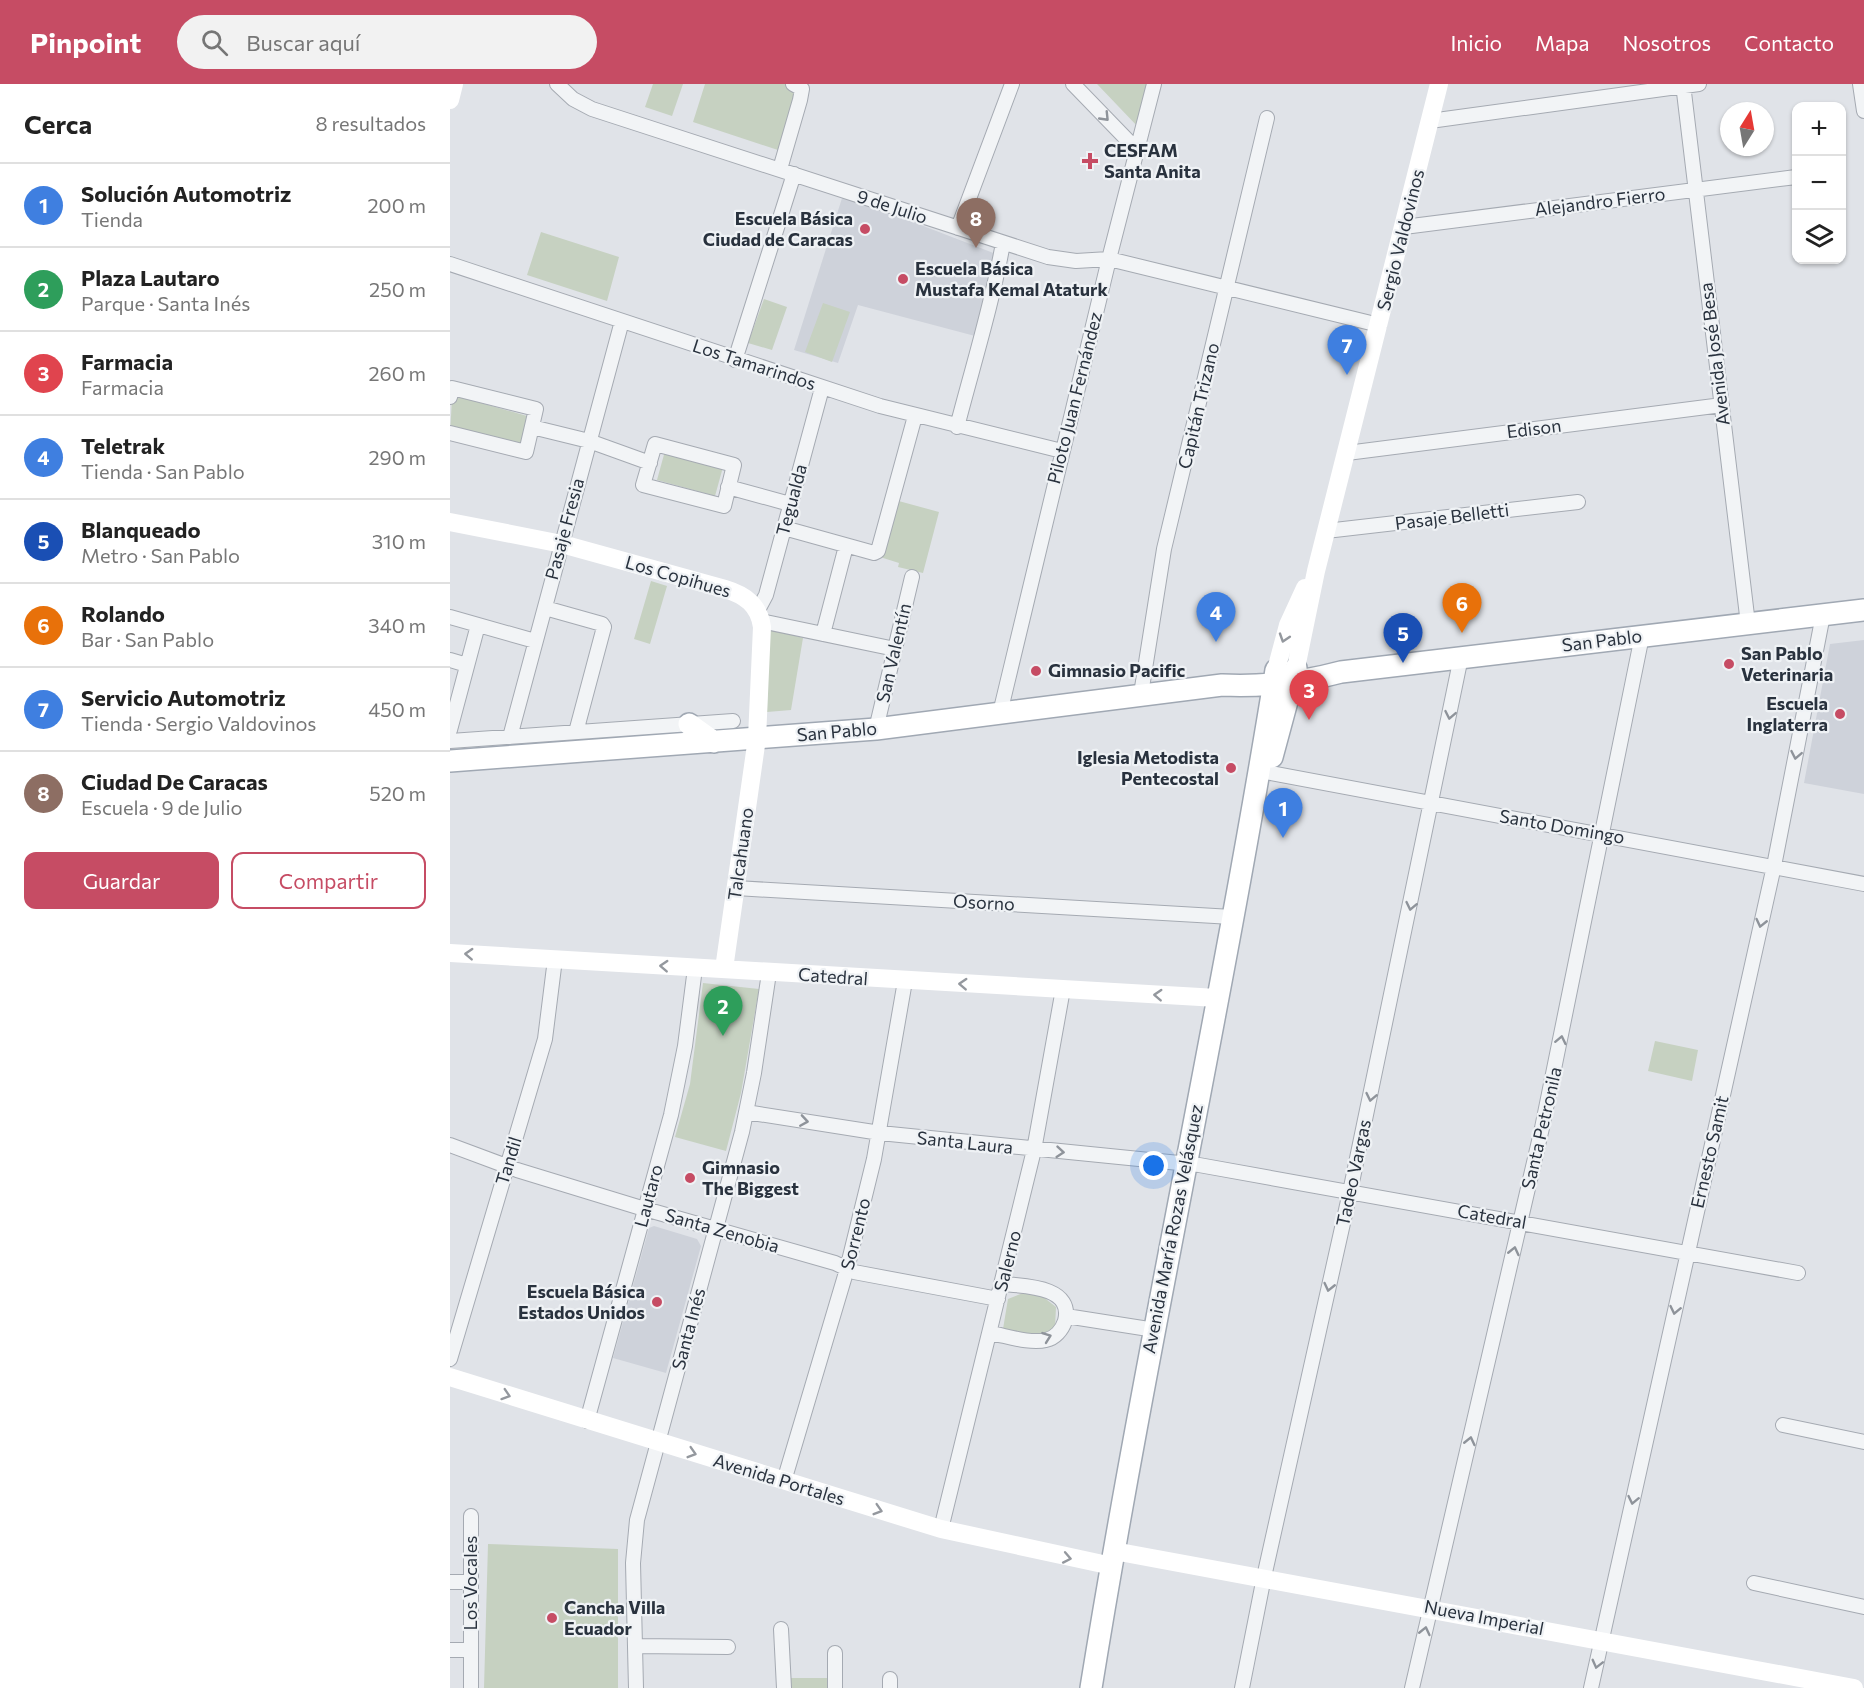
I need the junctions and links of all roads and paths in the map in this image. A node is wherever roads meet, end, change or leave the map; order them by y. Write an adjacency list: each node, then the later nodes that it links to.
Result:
1 (454, 84): 11 (main road)
2 (557, 84): 16 (street, 9 de Julio)
3 (793, 84): 16 (street)
4 (1012, 84): 21 (street)
5 (1073, 84): 15 (street, one-way to 15)
6 (1154, 84): 15 (street, Piloto Juan Fernández)
7 (1439, 84): 14 (main road, Sergio Valdovinos)
8 (1699, 84): 9 (street)
9 (1683, 85): 14 (street); 19 (street, Avenida José Besa)
10 (1862, 92): 12 (street)
11 (450, 100)
12 (1864, 111)
13 (1267, 118): 25 (street, Capitán Trizano)
14 (1430, 121): 20 (main road, Sergio Valdovinos)
15 (1137, 150): 23 (street, Piloto Juan Fernández)
16 (780, 169): 17 (street, 9 de Julio)
17 (794, 174): 21 (street, 9 de Julio); 28 (street)
18 (1792, 178): 19 (street, Alejandro Fierro)
19 (1695, 190): 20 (street, Alejandro Fierro); 31 (street, Avenida José Besa)
20 (1404, 227): 27 (main road, Sergio Valdovinos)
21 (957, 228): 22 (street, 9 de Julio)
22 (1003, 243): 23 (street, 9 de Julio); 34 (street)
23 (1109, 259): 25 (street, 9 de Julio); 37 (street, Piloto Juan Fernández)
24 (450, 264): 26 (street, Los Tamarindos)
25 (1227, 288): 27 (street, 9 de Julio); 64 (street, Capitán Trizano)
26 (622, 321): 28 (street, Los Tamarindos); 36 (street, Pasaje Fresia)
27 (1379, 325): 38 (main road, Sergio Valdovinos)
28 (735, 360): 29 (street, Los Tamarindos)
29 (822, 388): 32 (street, Los Tamarindos); 42 (street, Tegualda)
30 (450, 397): 33 (street)
31 (1722, 405): 38 (street, Edison); 54 (street, Avenida José Besa)
32 (915, 416): 34 (street, Los Tamarindos); 47 (street)
33 (532, 427): 35 (street); 36 (street)
34 (957, 427): 37 (street, Los Tamarindos)
35 (450, 433)
36 (589, 441): 39 (street); 46 (street, Pasaje Fresia)
37 (1062, 451): 65 (street, Piloto Juan Fernández)
38 (1347, 453): 45 (main road, Sergio Valdovinos)
39 (650, 463): 40 (street); 40 (street)
40 (729, 488): 42 (street)
41 (1578, 502): 45 (street, Pasaje Belletti)
42 (790, 504): 44 (street, Tegualda)
43 (450, 522): 46 (main road, Los Copihues)
44 (784, 528): 47 (street); 51 (street, Tegualda)
45 (1326, 531): 63 (main road, Sergio Valdovinos)
46 (562, 544): 49 (street, Pasaje Fresia); 51 (main road, Los Copihues)
47 (846, 546): 56 (street)
48 (912, 577): 59 (street, San Valentín)
49 (545, 608): 58 (street, Pasaje Fresia); 70 (street)
50 (1864, 610): 52 (main road, San Pablo)
51 (759, 615): 56 (street, Los Copihues); 72 (main road, Tegualda)
52 (1823, 615): 54 (main road, San Pablo); 79 (street, Ernesto Samit, one-way to 79)
53 (450, 617): 55 (street)
54 (1748, 624): 57 (main road, San Pablo)
55 (478, 625): 58 (street); 62 (street)
56 (823, 634): 59 (street, Los Copihues)
57 (1642, 636): 60 (main road, San Pablo); 78 (street, Santa Petronila)
58 (535, 641): 71 (street, Pasaje Fresia)
59 (895, 649): 68 (street, San Valentín)
60 (1461, 657): 63 (main road, San Pablo); 77 (street, Tadeo Vargas, one-way to 77)
61 (450, 660): 62 (street)
62 (467, 665): 69 (street)
63 (1285, 677): 64 (main road, San Pablo); 76 (main road, Avenida María Rozas Velásquez)
64 (1140, 694): 65 (main road, San Pablo)
65 (1000, 713): 68 (main road, San Pablo)
66 (733, 721): 67 (street)
67 (689, 724): 70 (street); 74 (main road)
68 (876, 729): 72 (main road, San Pablo)
69 (450, 730)
70 (576, 732): 71 (street)
71 (510, 737): 73 (street)
72 (757, 738): 74 (main road, San Pablo); 81 (main road, Talcahuano)
73 (450, 741)
74 (714, 742): 75 (main road, San Pablo)
75 (450, 761)
76 (1260, 771): 77 (street, Santo Domingo); 82 (main road, Avenida María Rozas Velásquez)
77 (1432, 803): 78 (street, Santo Domingo); 97 (street, Tadeo Vargas, one-way to 97)
78 (1603, 834): 79 (street, Santo Domingo); 99 (street, Santa Petronila, one-way to 78)
79 (1774, 866): 80 (street, Santo Domingo); 101 (street, Ernesto Samit, one-way to 101)
80 (1864, 884)
81 (736, 888): 82 (street, Osorno); 86 (main road, Talcahuano)
82 (1232, 917): 90 (main road, Avenida María Rozas Velásquez)
83 (450, 953): 84 (main road, Catedral, one-way to 83)
84 (555, 959): 85 (main road, Catedral, one-way to 84); 96 (street, Tandil)
85 (695, 968): 86 (main road, Catedral); 98 (street, Lautaro)
86 (724, 969): 87 (main road, Catedral)
87 (769, 973): 88 (main road, Catedral); 91 (street, Santa Inés)
88 (904, 981): 89 (main road, Catedral, one-way to 88); 92 (street, Sorrento)
89 (1063, 989): 90 (main road, Catedral, one-way to 89); 94 (street, Salerno)
90 (1217, 999): 95 (main road, Avenida María Rozas Velásquez)
91 (746, 1112): 92 (street, Santa Laura, one-way to 92); 100 (street, Santa Inés)
92 (880, 1133): 94 (street, Santa Laura); 102 (street, Sorrento)
93 (450, 1145): 96 (street, Santa Zenobia)
94 (1034, 1150): 95 (street, Santa Laura, one-way to 95); 104 (street, Salerno)
95 (1185, 1163): 97 (street, Catedral); 107 (main road, Avenida María Rozas Velásquez)
96 (508, 1166): 98 (street, Santa Zenobia); 109 (street, Tandil)
97 (1350, 1192): 99 (street, Catedral); 119 (street, Tadeo Vargas, one-way to 119)
98 (645, 1209): 100 (street, Santa Zenobia); 111 (street, Lautaro)
99 (1521, 1223): 101 (street, Catedral); 124 (street, Santa Petronila, one-way to 99)
100 (716, 1229): 102 (street, Santa Zenobia); 114 (street, Santa Inés)
101 (1688, 1252): 103 (street, Catedral); 126 (street, Ernesto Samit, one-way to 126)
102 (847, 1269): 105 (street, Santa Zenobia); 115 (street, Sorrento)
103 (1798, 1273)
104 (1002, 1284): 105 (street, Salerno); 106 (street)
105 (998, 1299): 108 (street, Salerno)
106 (1065, 1316): 107 (street); 108 (street, one-way to 106)
107 (1155, 1330): 118 (main road, Avenida María Rozas Velásquez)
108 (990, 1333): 117 (street, Salerno)
109 (450, 1359)
110 (450, 1377): 111 (main road, Avenida Portales, one-way to 111)
111 (587, 1421): 114 (main road, Avenida Portales)
112 (1783, 1425): 113 (street)
113 (1864, 1442)
114 (658, 1443): 115 (main road, Avenida Portales, one-way to 115); 127 (street, Santa Inés)
115 (784, 1481): 117 (main road, Avenida Portales, one-way to 117)
116 (471, 1516): 121 (street, Los Vocales)
117 (941, 1529): 118 (main road, Avenida Portales, one-way to 118)
118 (1113, 1558): 119 (main road, Nueva Imperial); 136 (main road, Avenida María Rozas Velásquez)
119 (1264, 1578): 124 (main road, Nueva Imperial); 137 (street, Tadeo Vargas)
120 (450, 1582): 121 (street)
121 (471, 1582): 130 (street, Los Vocales)
122 (1754, 1583): 123 (street)
123 (1864, 1607)
124 (1431, 1608): 126 (main road, Nueva Imperial); 138 (street, Santa Petronila, one-way to 124)
125 (781, 1629): 134 (street)
126 (1603, 1640): 139 (street, Ernesto Samit, one-way to 139); 140 (main road, Nueva Imperial)
127 (636, 1646): 128 (street); 133 (street, Santa Inés)
128 (728, 1647)
129 (450, 1650): 130 (street, Los Vocales)
130 (471, 1650): 132 (street, Los Vocales)
131 (835, 1653): 135 (street)
132 (471, 1688)
133 (636, 1688)
134 (784, 1688)
135 (835, 1688)
136 (1091, 1688)
137 (1242, 1688)
138 (1412, 1688)
139 (1591, 1688)
140 (1854, 1688)

